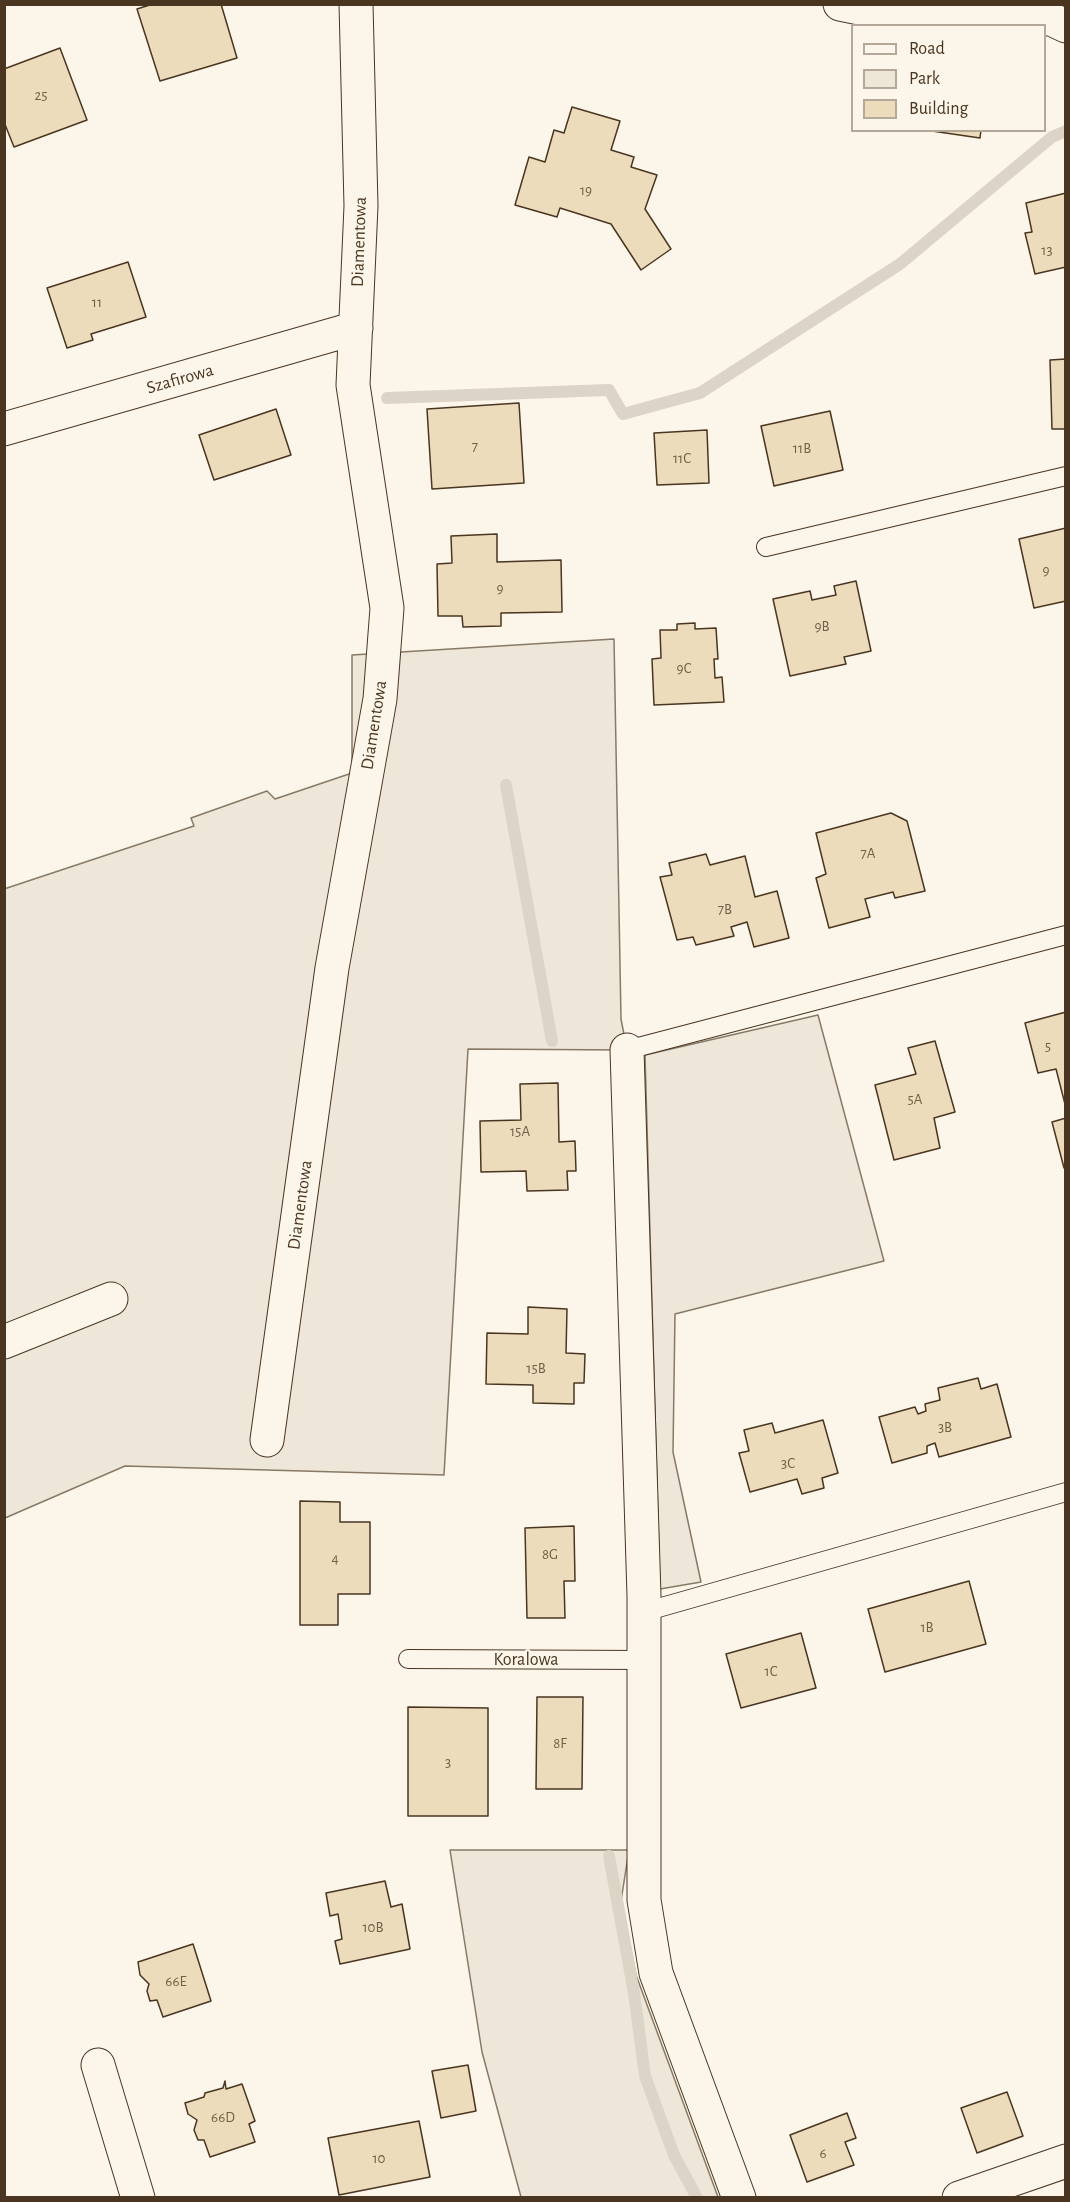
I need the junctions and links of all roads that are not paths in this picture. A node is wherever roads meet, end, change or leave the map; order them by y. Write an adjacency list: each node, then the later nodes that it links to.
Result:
1 (356, 4): 4 (street, Diamentowa)
2 (840, 4): 3 (street)
3 (1065, 26)
4 (356, 328): 5 (street, Szafirowa); 12 (street, Diamentowa)
5 (4, 429)
6 (1065, 476): 7 (lane)
7 (766, 547)
8 (1065, 935): 9 (lane)
9 (627, 1050): 14 (street)
10 (111, 1299): 11 (street)
11 (4, 1342)
12 (267, 1440)
13 (1065, 1492): 14 (lane)
14 (644, 1612): 16 (street)
15 (408, 1659): 16 (lane, Koralowa)
16 (644, 1660): 20 (street)
17 (98, 2065): 19 (street)
18 (1065, 2161): 21 (street)
19 (138, 2198)
20 (739, 2198)
21 (959, 2198)

